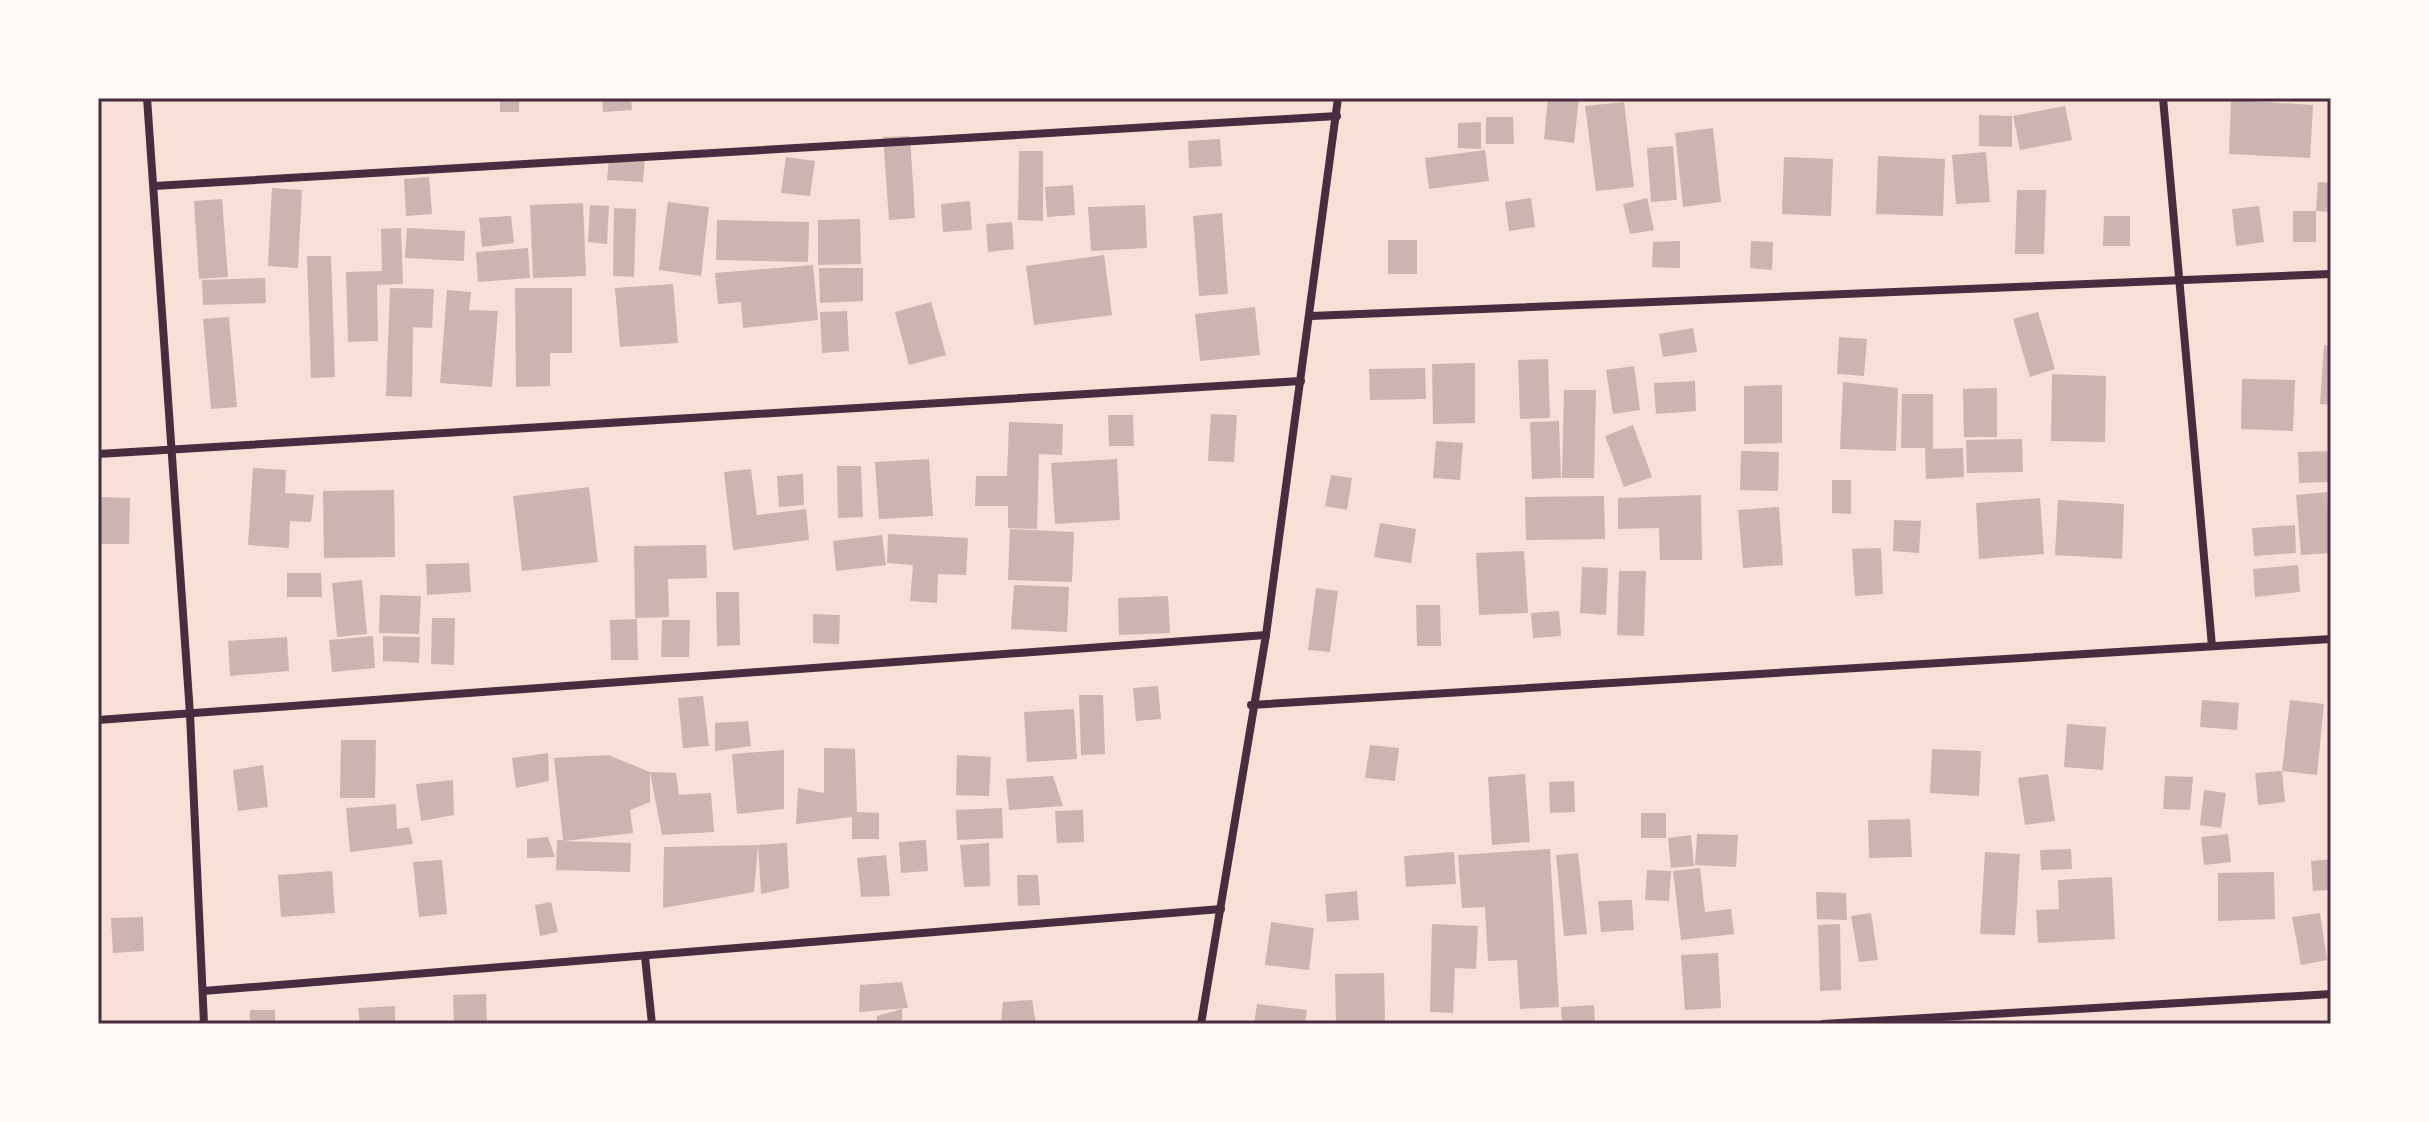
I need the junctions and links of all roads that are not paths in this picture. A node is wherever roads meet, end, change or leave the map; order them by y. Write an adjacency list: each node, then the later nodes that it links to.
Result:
1 (147, 98): 5 (street)
2 (1338, 98): 4 (street)
3 (2163, 98): 7 (street)
4 (1337, 116): 5 (street); 8 (street)
5 (154, 186): 10 (street)
6 (2331, 274): 7 (street)
7 (2181, 282): 8 (street); 14 (street)
8 (1311, 316): 9 (street)
9 (1301, 381): 10 (street); 12 (street)
10 (173, 450): 11 (street); 16 (street)
11 (98, 454)
12 (1266, 635): 15 (street); 16 (street)
13 (2331, 639): 14 (street)
14 (2212, 646): 15 (street)
15 (1251, 705): 18 (street)
16 (190, 714): 17 (street); 20 (street)
17 (98, 720)
18 (1221, 909): 19 (street); 24 (street)
19 (645, 957): 20 (street); 23 (street)
20 (203, 991): 22 (street)
21 (2331, 994): 25 (street)
22 (204, 1024)
23 (652, 1024)
24 (1201, 1024)
25 (1823, 1024)

